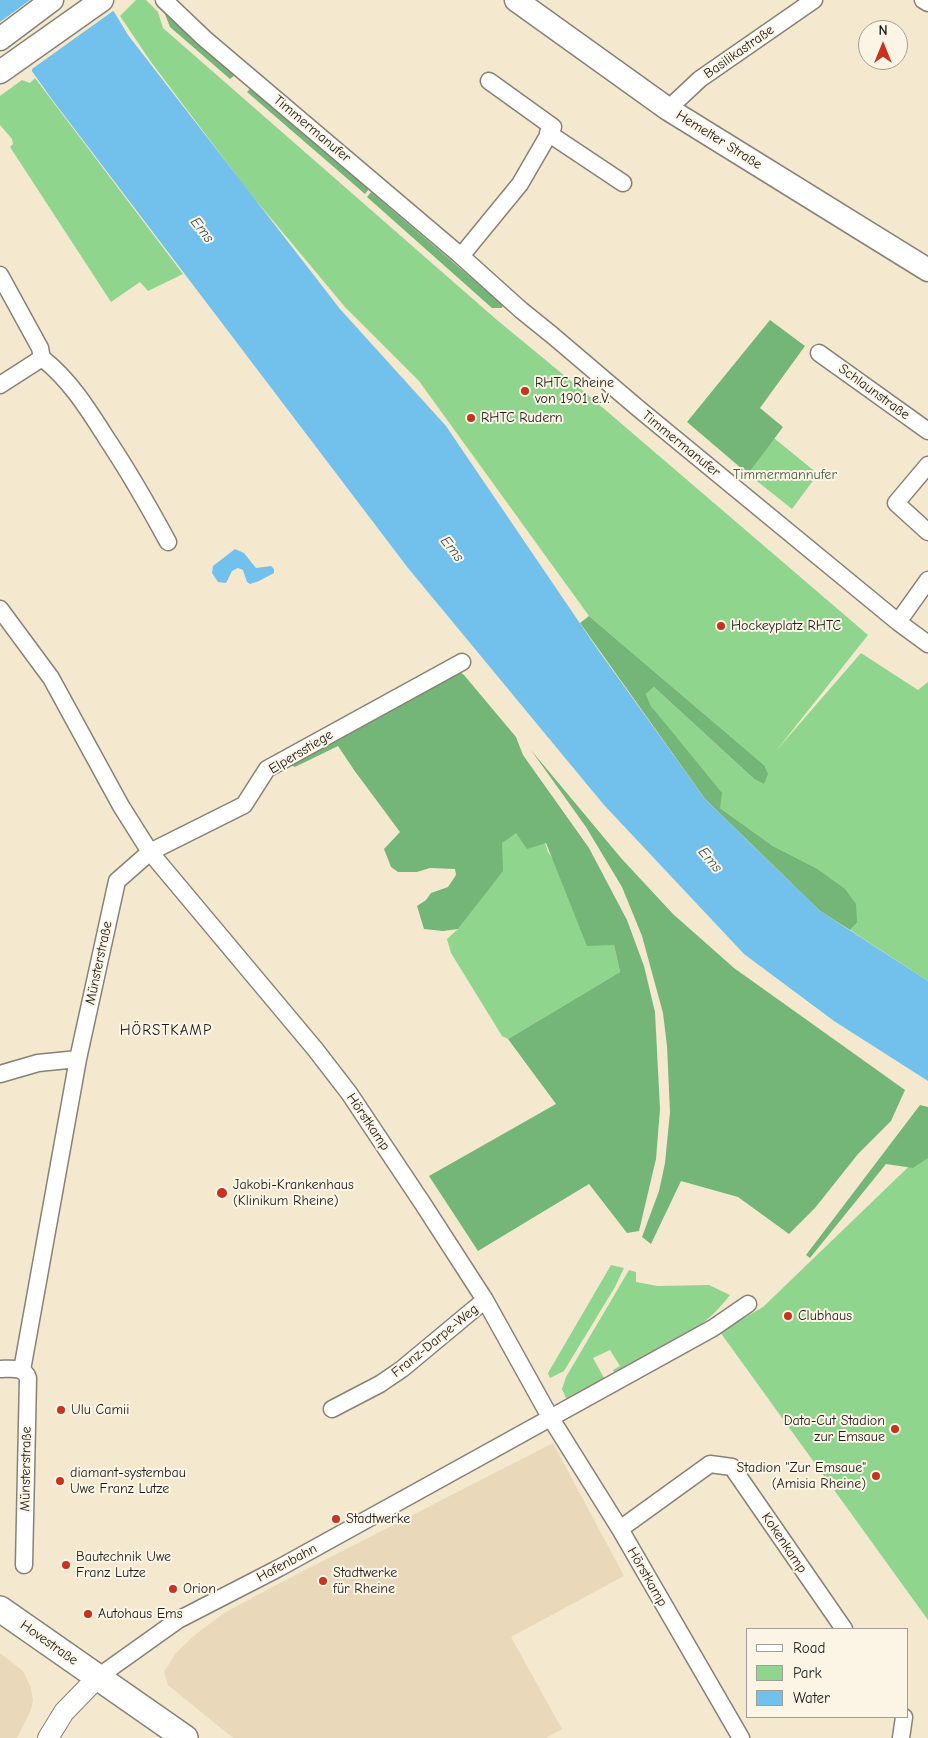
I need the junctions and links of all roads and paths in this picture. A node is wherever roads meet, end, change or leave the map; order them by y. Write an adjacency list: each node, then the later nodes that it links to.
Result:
1 (52, 0): 8 (main road)
2 (102, 0): 9 (main road)
3 (164, 0): 14 (street, Timmermanufer)
4 (814, 0): 11 (street, Basilikastraße)
5 (923, 0): 7 (street)
6 (522, 2): 11 (main road, Hemelter Straße)
7 (928, 3)
8 (0, 39)
9 (0, 72)
10 (489, 81): 12 (street)
11 (668, 109): 15 (main road, Hemelter Straße)
12 (548, 133): 13 (street); 14 (street)
13 (624, 183)
14 (461, 256): 26 (street, Timmermanufer)
15 (928, 270)
16 (0, 275): 18 (street)
17 (819, 352): 20 (street, Schlaunstraße)
18 (42, 358): 19 (street); 23 (street)
19 (0, 385)
20 (928, 431)
21 (928, 466): 22 (street)
22 (928, 532)
23 (168, 542)
24 (928, 580): 26 (street)
25 (0, 609): 29 (street)
26 (898, 622): 27 (street, Timmermanufer)
27 (928, 644)
28 (462, 662): 29 (street, Elpersstiege)
29 (150, 852): 30 (street, Münsterstraße); 32 (street, Hörstkamp)
30 (78, 1058): 31 (street); 35 (street, Münsterstraße)
31 (0, 1074)
32 (485, 1300): 36 (street, Franz-Darpe-Weg); 37 (street, Hörstkamp)
33 (748, 1304): 37 (street)
34 (0, 1369): 35 (street)
35 (24, 1371): 39 (street, Münsterstraße)
36 (332, 1409)
37 (550, 1417): 38 (street, Hörstkamp); 42 (street, Hafenbahn)
38 (620, 1530): 41 (street, Kokenkamp); 46 (street, Hörstkamp)
39 (24, 1565)
40 (0, 1609): 42 (main road, Hovestraße)
41 (843, 1628)
42 (98, 1677): 44 (street, Hafenbahn); 45 (main road, Hovestraße)
43 (904, 1718): 47 (street)
44 (48, 1738)
45 (185, 1738)
46 (740, 1738)
47 (901, 1738)

